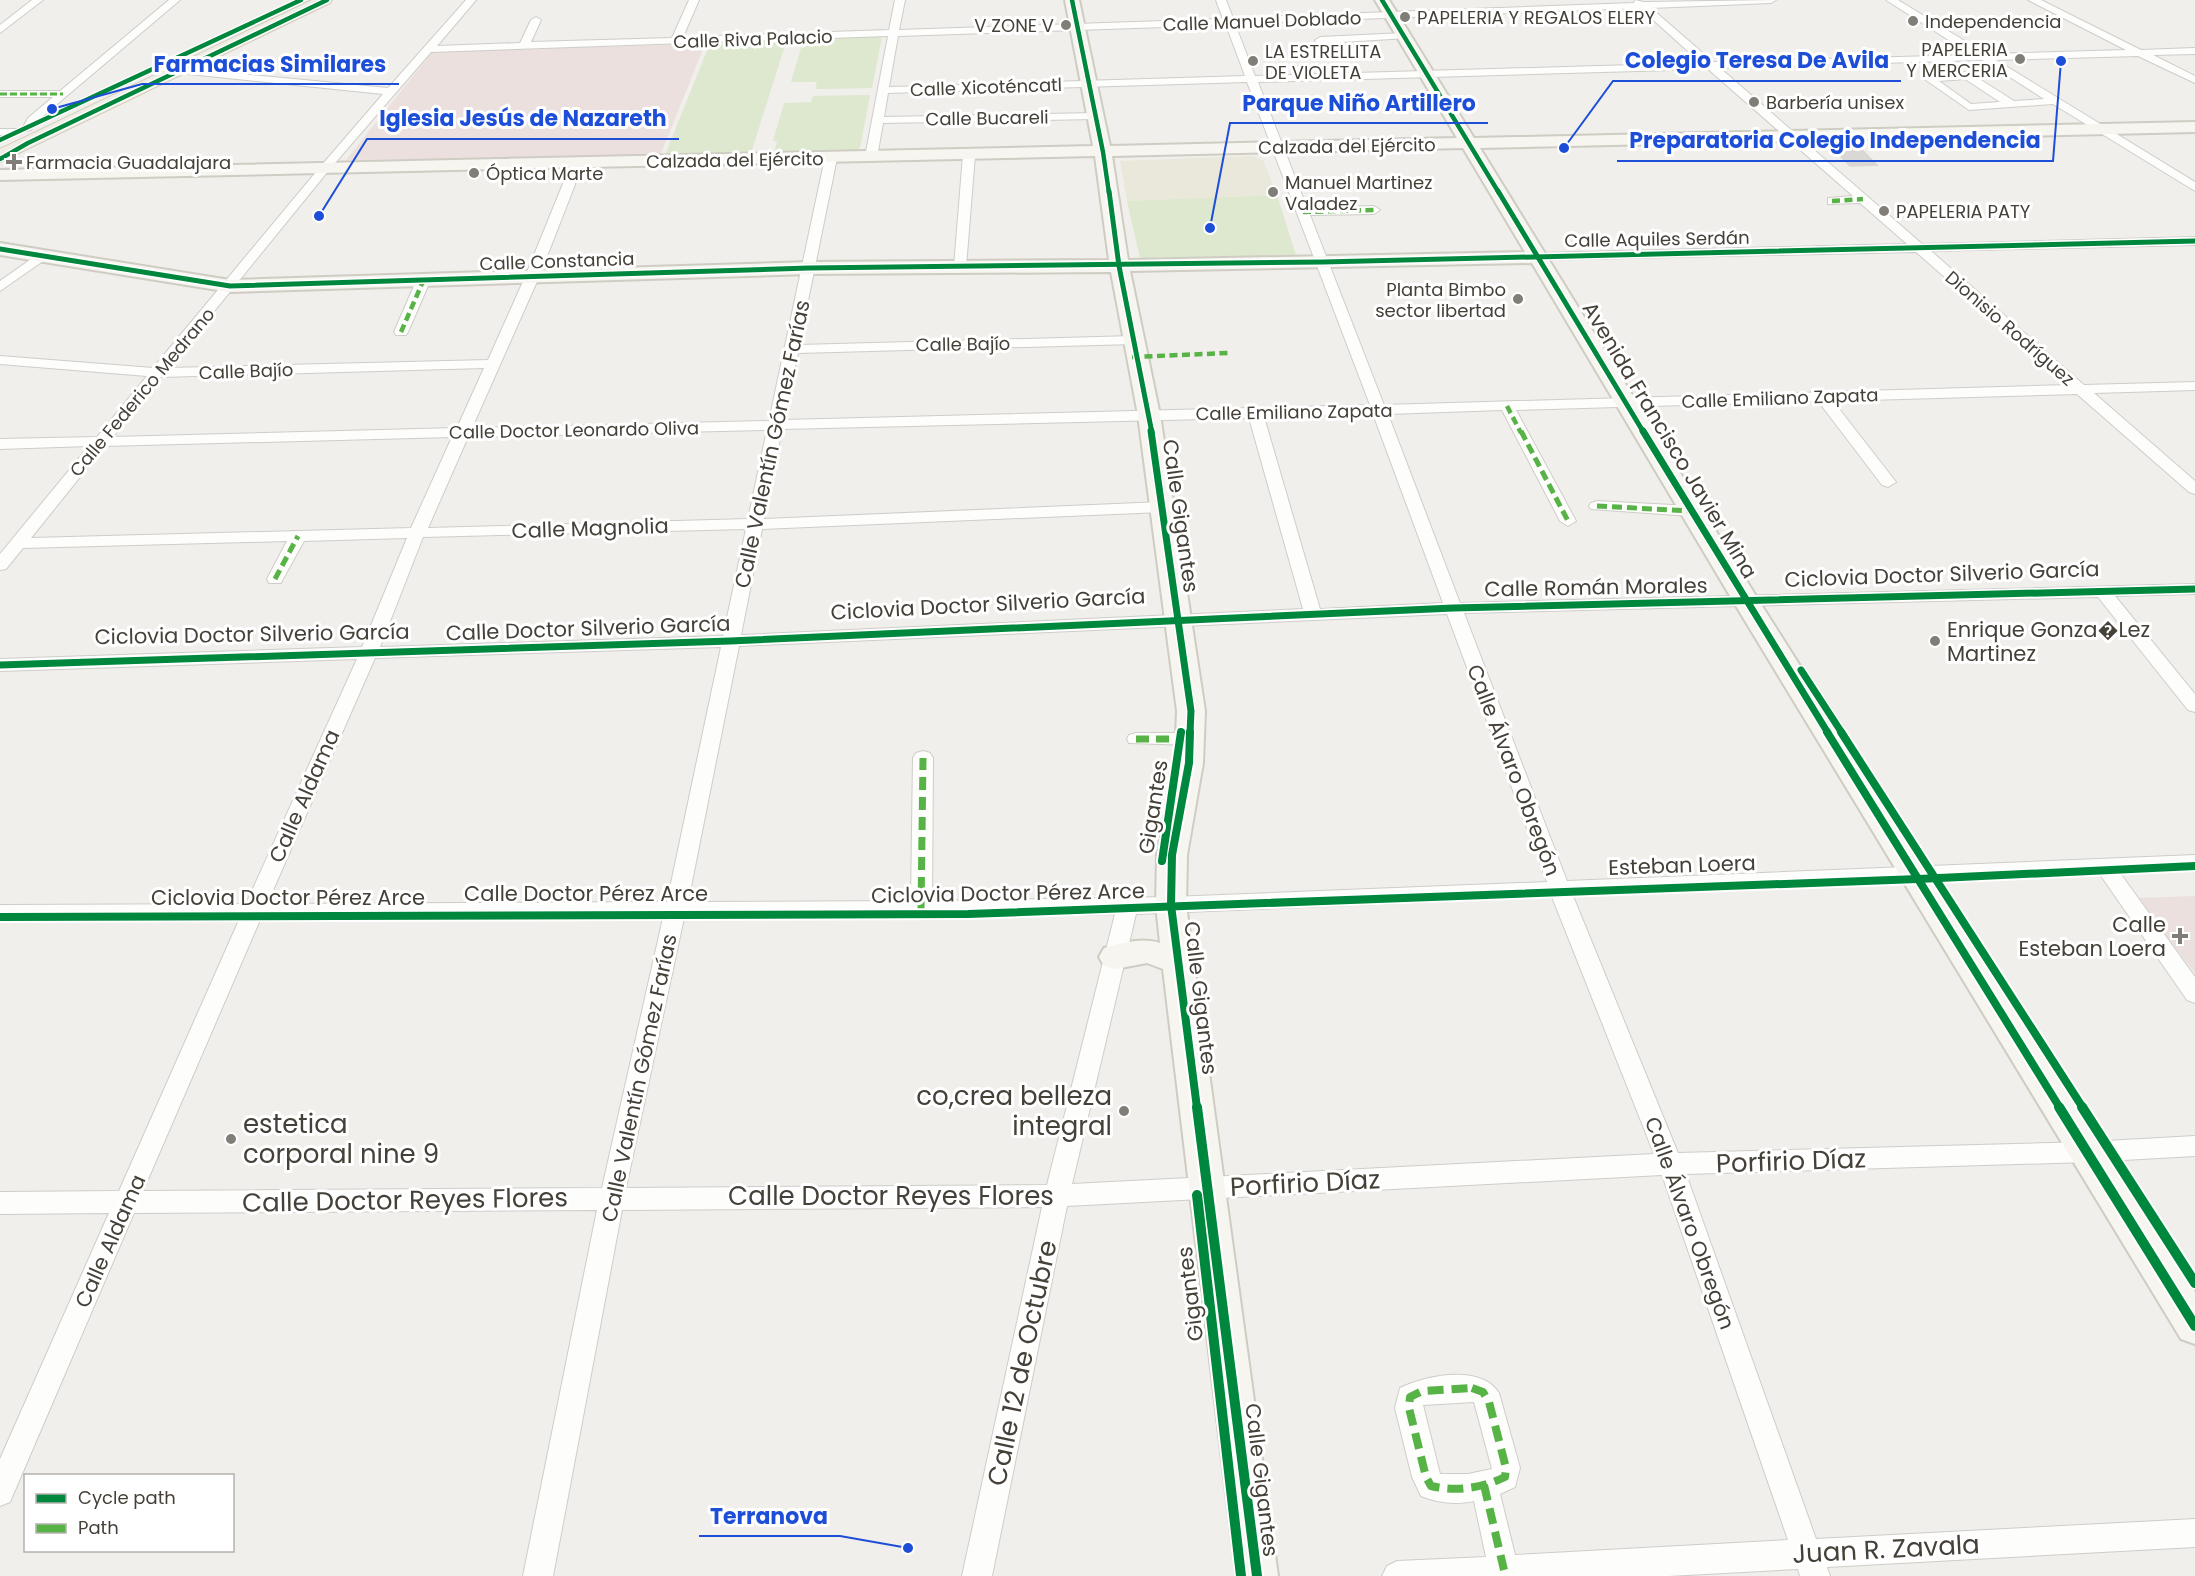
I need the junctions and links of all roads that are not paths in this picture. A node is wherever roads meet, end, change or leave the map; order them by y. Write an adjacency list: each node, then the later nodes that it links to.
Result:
1 (39, 0): 19 (street)
2 (174, 0): 40 (street)
3 (304, 0): 30 (main road)
4 (324, 0): 30 (main road)
5 (471, 0): 25 (street, Calle Federico Medrano)
6 (694, 0): 22 (street)
7 (900, 0): 20 (street)
8 (1072, 0): 18 (main road, Calle Gigantes)
9 (1221, 0): 17 (street, Calle Álvaro Obregón)
10 (1382, 0): 15 (main road, Avenida Francisco Javier Mina)
11 (1771, 0): 14 (street, Calle Manuel Doblado)
12 (1891, 0): 28 (street)
13 (2033, 0): 27 (street)
14 (1639, 3): 15 (street, Calle Manuel Doblado); 29 (street, Dionisio Rodríguez)
15 (1392, 16): 17 (street, Calle Manuel Doblado); 21 (main road, Avenida Francisco Javier Mina)
16 (536, 20): 23 (street)
17 (1229, 22): 18 (street, Calle Manuel Doblado); 34 (street, Calle Álvaro Obregón)
18 (1077, 28): 20 (street, Calle Riva Palacio); 36 (main road, Calle Gigantes)
19 (0, 30)
20 (894, 34): 22 (street, Calle Riva Palacio); 37 (street)
21 (1404, 36): 24 (street); 32 (main road, Avenida Francisco Javier Mina)
22 (676, 42): 23 (street, Calle Riva Palacio)
23 (524, 46): 25 (street, Calle Riva Palacio)
24 (1348, 47)
25 (429, 49): 38 (street, Calle Federico Medrano)
26 (2194, 51): 27 (street, Calle Xicoténcatl)
27 (2139, 52): 28 (street, Calle Xicoténcatl); 35 (street)
28 (1983, 57): 29 (street, Calle Xicoténcatl); 31 (street)
29 (1710, 65): 32 (street, Calle Xicoténcatl); 48 (street, Dionisio Rodríguez)
30 (169, 69): 38 (street); 47 (main road); 54 (main road)
31 (2009, 73): 33 (street); 41 (street)
32 (1427, 74): 34 (street, Calle Xicoténcatl); 50 (main road, Avenida Francisco Javier Mina)
33 (1966, 75): 42 (street); 42 (street)
34 (1251, 79): 36 (street, Calle Xicoténcatl); 51 (street, Calle Álvaro Obregón)
35 (2195, 80)
36 (1089, 84): 37 (street, Calle Xicoténcatl); 43 (main road, Calle Gigantes)
37 (884, 90): 44 (street)
38 (392, 92): 58 (street, Calle Federico Medrano)
39 (0, 94): 40 (street)
40 (63, 94): 47 (street)
41 (2055, 101): 42 (street); 46 (street)
42 (2013, 105)
43 (1095, 116): 44 (street, Calle Bucareli); 52 (main road, Calle Gigantes)
44 (878, 120): 55 (street)
45 (2195, 127): 46 (main road, Calzada del Ejército)
46 (2101, 129): 48 (main road, Calzada del Ejército); 60 (street)
47 (15, 130): 49 (main road)
48 (1791, 136): 50 (main road, Calzada del Ejército); 61 (street, Dionisio Rodríguez)
49 (0, 141)
50 (1470, 144): 51 (main road, Calzada del Ejército); 69 (main road, Avenida Francisco Javier Mina)
51 (1278, 148): 52 (main road, Calzada del Ejército); 64 (street, Calle Álvaro Obregón)
52 (1103, 152): 53 (main road, Calzada del Ejército); 71 (main road, Calle Gigantes)
53 (969, 155): 55 (main road, Calzada del Ejército); 72 (street)
54 (0, 156)
55 (871, 157): 56 (main road, Calzada del Ejército)
56 (831, 158): 57 (main road, Calzada del Ejército); 73 (street, Calle Valentín Gómez Farías)
57 (577, 164): 58 (main road, Calzada del Ejército); 74 (street, Calle Aldama)
58 (325, 168): 59 (main road, Calzada del Ejército); 76 (street, Calle Federico Medrano)
59 (0, 175)
60 (2195, 187)
61 (1863, 199): 62 (street); 66 (street, Dionisio Rodríguez)
62 (1832, 201)
63 (1374, 210): 64 (street)
64 (1303, 212): 70 (street, Calle Álvaro Obregón)
65 (2195, 241): 66 (street, Calle Aquiles Serdán)
66 (1919, 248): 69 (street, Calle Aquiles Serdán); 85 (street, Dionisio Rodríguez)
67 (0, 249): 68 (main road, Calle Constancia)
68 (41, 256): 76 (main road, Calle Constancia); 77 (street)
69 (1539, 257): 70 (main road, Calle Aquiles Serdán); 87 (main road, Avenida Francisco Javier Mina)
70 (1323, 262): 71 (main road, Calle Aquiles Serdán); 89 (street, Calle Álvaro Obregón)
71 (1119, 266): 72 (main road, Calle Constancia); 79 (main road, Calle Gigantes)
72 (960, 267): 73 (main road, Calle Constancia)
73 (809, 268): 74 (main road, Calle Constancia); 80 (street, Calle Valentín Gómez Farías)
74 (531, 277): 75 (main road, Calle Constancia); 82 (street, Calle Aldama)
75 (424, 279): 76 (main road, Calle Constancia); 78 (street)
76 (230, 286): 83 (street, Calle Federico Medrano)
77 (0, 287)
78 (401, 332)
79 (1134, 340): 80 (street, Calle Bajío); 91 (main road, Calle Gigantes)
80 (792, 349): 92 (street, Calle Valentín Gómez Farías)
81 (0, 360): 83 (street, Calle Bajío)
82 (492, 364): 83 (street, Calle Bajío); 93 (street, Calle Aldama)
83 (158, 373): 94 (street, Calle Federico Medrano)
84 (2195, 386): 85 (street, Calle Emiliano Zapata)
85 (2081, 390): 86 (street, Calle Emiliano Zapata); 97 (street, Dionisio Rodríguez)
86 (1822, 397): 87 (street, Calle Emiliano Zapata); 96 (street)
87 (1626, 402): 88 (street, Calle Emiliano Zapata); 100 (main road, Avenida Francisco Javier Mina)
88 (1507, 406): 89 (street, Calle Emiliano Zapata); 101 (street)
89 (1379, 410): 90 (street, Calle Emiliano Zapata); 111 (street, Calle Álvaro Obregón)
90 (1255, 413): 91 (street, Calle Emiliano Zapata); 112 (street)
91 (1149, 415): 92 (street, Calle Doctor Leonardo Oliva); 99 (main road, Calle Gigantes)
92 (776, 425): 93 (street, Calle Doctor Leonardo Oliva); 102 (street, Calle Valentín Gómez Farías)
93 (460, 432): 94 (street, Calle Doctor Leonardo Oliva); 103 (street, Calle Aldama)
94 (100, 441): 95 (street, Calle Doctor Leonardo Oliva); 105 (street, Calle Federico Medrano)
95 (0, 444)
96 (1888, 482)
97 (2195, 489)
98 (1597, 506): 100 (street)
99 (1162, 507): 102 (street, Calle Magnolia); 113 (main road, Calle Gigantes)
100 (1691, 511): 110 (main road, Avenida Francisco Javier Mina)
101 (1568, 521)
102 (755, 524): 103 (street, Calle Magnolia); 114 (street, Calle Valentín Gómez Farías)
103 (417, 533): 104 (street, Calle Magnolia); 115 (street, Calle Aldama)
104 (298, 536): 105 (street, Calle Magnolia); 107 (street)
105 (18, 543): 106 (street, Calle Federico Medrano)
106 (0, 565)
107 (275, 579)
108 (2195, 589): 109 (street, Calle Román Morales)
109 (2103, 592): 110 (street, Calle Román Morales); 117 (street)
110 (1746, 601): 111 (street, Calle Román Morales); 123 (main road, Avenida Francisco Javier Mina)
111 (1453, 608): 112 (street, Calle Román Morales); 124 (street, Calle Álvaro Obregón)
112 (1313, 614): 113 (street, Calle Román Morales)
113 (1177, 621): 114 (street, Calle Doctor Silverio García); 119 (main road, Calle Gigantes)
114 (730, 641): 115 (street, Calle Doctor Silverio García); 129 (street, Calle Valentín Gómez Farías)
115 (368, 654): 116 (street, Calle Doctor Silverio García); 128 (street, Calle Aldama)
116 (0, 665)
117 (2195, 706)
118 (1136, 739): 119 (street)
119 (1191, 739): 126 (main road, Calle Gigantes)
120 (923, 758): 127 (street)
121 (2195, 862): 122 (street, Esteban Loera)
122 (2104, 866): 123 (street, Esteban Loera); 133 (street)
123 (1916, 875): 124 (street, Esteban Loera); 135 (main road, Avenida Francisco Javier Mina)
124 (1559, 887): 126 (street, Esteban Loera); 136 (street, Calle Álvaro Obregón)
125 (1128, 905): 126 (street, Calle Doctor Pérez Arce); 127 (street, Calle Doctor Pérez Arce); 131 (street, Calle 12 de Octubre)
126 (1171, 905): 132 (main road, Calle Gigantes)
127 (921, 910): 129 (street, Calle Doctor Pérez Arce)
128 (253, 911): 129 (street, Calle Doctor Pérez Arce); 130 (street, Calle Doctor Pérez Arce); 141 (street, Calle Aldama)
129 (675, 911): 139 (street, Calle Valentín Gómez Farías)
130 (0, 913)
131 (1115, 957): 132 (main road); 138 (street, Calle 12 de Octubre)
132 (1179, 962): 137 (main road, Calle Gigantes)
133 (2195, 994)
134 (2195, 1146): 135 (street, Porfirio Díaz)
135 (2088, 1152): 136 (street, Porfirio Díaz); 142 (main road, Avenida Francisco Javier Mina)
136 (1670, 1164): 137 (street, Porfirio Díaz); 146 (street, Calle Álvaro Obregón)
137 (1206, 1188): 138 (street, Calle Doctor Reyes Flores); 150 (main road, Calle Gigantes)
138 (1057, 1196): 139 (street, Calle Doctor Reyes Flores); 149 (street, Calle 12 de Octubre)
139 (612, 1198): 141 (street, Calle Doctor Reyes Flores); 148 (street, Calle Valentín Gómez Farías)
140 (0, 1203): 141 (street, Calle Doctor Reyes Flores)
141 (126, 1203): 144 (street, Calle Aldama)
142 (2195, 1326)
143 (1485, 1485): 147 (street)
144 (0, 1492)
145 (2195, 1533): 146 (street, Juan R. Zavala)
146 (1811, 1564): 147 (street, Juan R. Zavala)
147 (1504, 1570): 151 (street, Juan R. Zavala)
148 (538, 1576)
149 (978, 1576)
150 (1257, 1576)
151 (1397, 1576)

